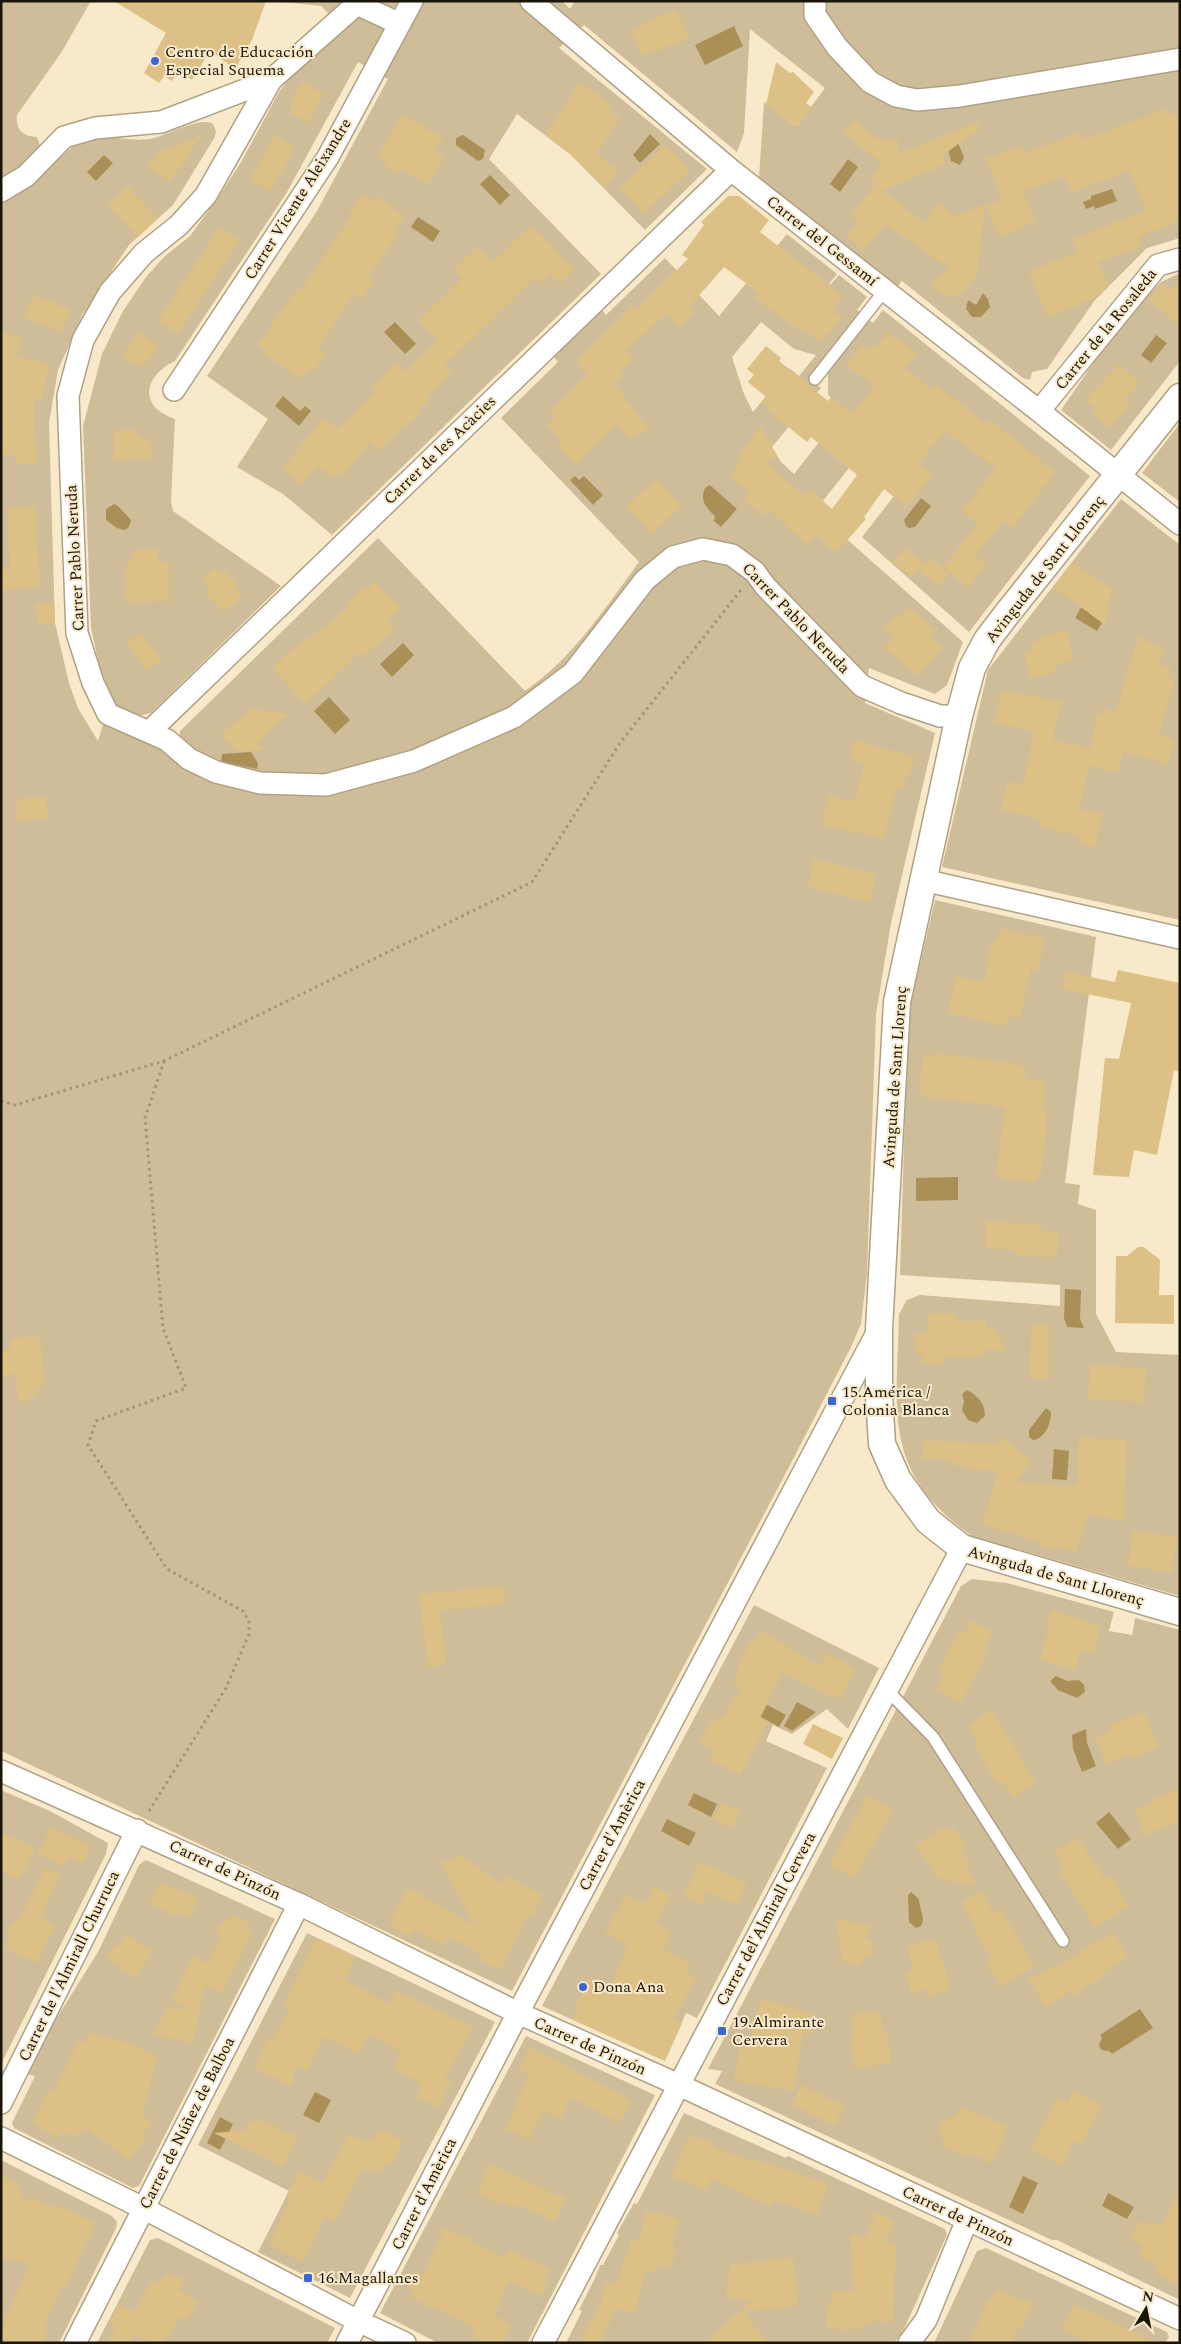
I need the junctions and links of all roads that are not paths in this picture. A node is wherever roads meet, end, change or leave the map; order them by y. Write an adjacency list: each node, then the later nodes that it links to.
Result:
1 (412, 1): 4 (street, Carrer Vicente Aleixandre)
2 (531, 1): 7 (street, Carrer del Gessamí)
3 (815, 1): 5 (street)
4 (400, 24): 6 (street); 12 (street, Carrer Vicente Aleixandre)
5 (1180, 59)
6 (271, 80): 8 (street); 18 (street, Carrer Pablo Neruda)
7 (731, 170): 10 (street, Carrer del Gessamí); 18 (street, Carrer de les Acàcies)
8 (1, 191)
9 (1180, 259): 14 (street, Carrer de la Rosaleda)
10 (885, 290): 11 (lane); 14 (street, Carrer del Gessamí)
11 (814, 379)
12 (174, 390)
13 (1180, 397): 15 (street, Avinguda de Sant Llorenç)
14 (1040, 411): 15 (street, Carrer del Gessamí)
15 (1119, 474): 16 (street, Carrer del Gessamí); 17 (street, Avinguda de Sant Llorenç)
16 (1180, 524)
17 (959, 716): 18 (street, Carrer Pablo Neruda); 19 (street, Avinguda de Sant Llorenç)
18 (150, 731)
19 (923, 880): 20 (street); 21 (street, Avinguda de Sant Llorenç)
20 (1180, 938)
21 (879, 1329): 22 (street, Avinguda de Sant Llorenç); 29 (street, Carrer d'Amèrica)
22 (962, 1548): 23 (street, Avinguda de Sant Llorenç); 24 (street, Carrer del'Almirall Cervera)
23 (1180, 1612)
24 (887, 1690): 28 (lane); 30 (street, Carrer del'Almirall Cervera)
25 (1, 1771): 26 (street, Carrer de Pinzón)
26 (137, 1830): 27 (street, Carrer de Pinzón); 31 (street, Carrer de l'Almirall Churruca)
27 (300, 1904): 29 (street, Carrer de Pinzón); 33 (street, Carrer de Núñez de Balboa)
28 (1063, 1941)
29 (518, 2013): 30 (street, Carrer de Pinzón); 36 (street, Carrer d'Amèrica)
30 (679, 2085): 34 (street, Carrer de Pinzón); 40 (street, Carrer del'Almirall Cervera)
31 (1, 2103)
32 (1, 2138): 33 (street)
33 (143, 2208): 36 (street); 37 (street, Carrer de Núñez de Balboa)
34 (967, 2220): 35 (street, Carrer de Pinzón); 41 (street)
35 (1180, 2319)
36 (358, 2321): 38 (street, Carrer d'Amèrica); 39 (street)
37 (75, 2343)
38 (347, 2343)
39 (405, 2343)
40 (543, 2343)
41 (909, 2343)

